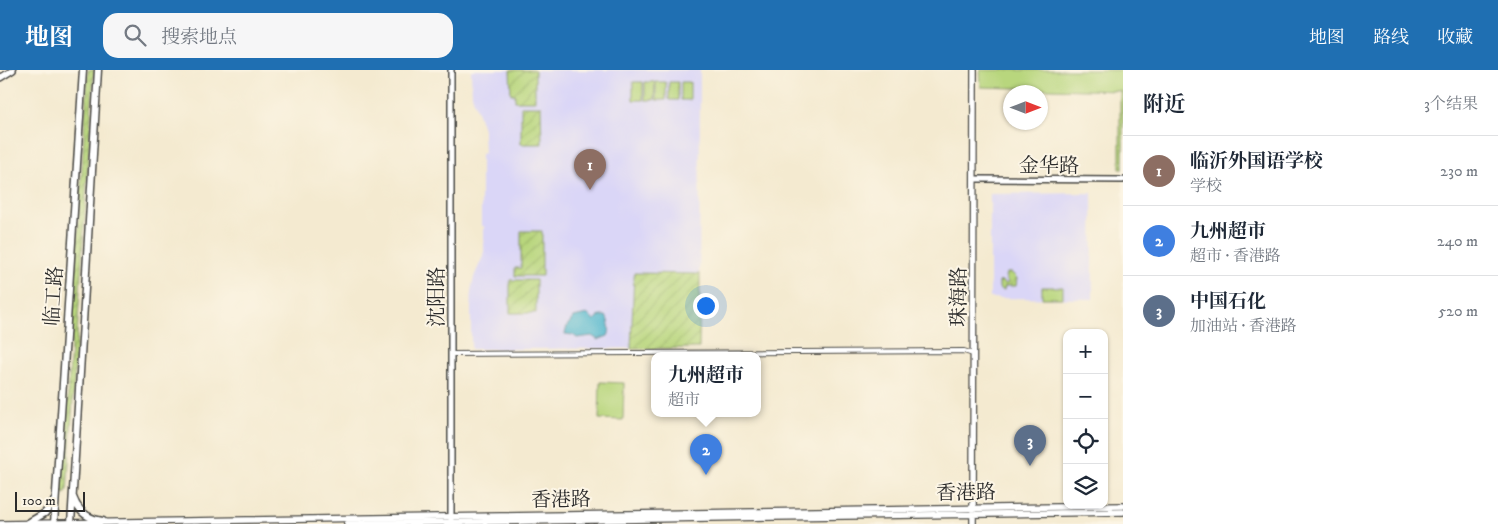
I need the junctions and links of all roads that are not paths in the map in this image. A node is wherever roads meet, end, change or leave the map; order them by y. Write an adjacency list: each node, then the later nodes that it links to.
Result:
1 (13, 70): 6 (street)
2 (83, 70): 14 (main road, 临工路)
3 (98, 70): 13 (main road, 临工路)
4 (451, 70): 11 (street, 沈阳路)
5 (974, 70): 7 (main road, 珠海路)
6 (0, 78)
7 (975, 179): 8 (street, 金华路); 12 (main road, 珠海路)
8 (1123, 180)
9 (761, 352): 12 (street)
10 (651, 353): 11 (street)
11 (451, 354): 19 (street, 沈阳路)
12 (974, 354): 16 (main road, 珠海路)
13 (73, 495): 20 (main road); 23 (main road, 临工路)
14 (56, 498): 21 (main road); 22 (main road, 临工路)
15 (1123, 506): 16 (main road, 香港路)
16 (973, 510): 17 (main road, 香港路); 18 (main road, 香港路); 26 (main road, 珠海路)
17 (1123, 512)
18 (688, 519): 19 (main road, 香港路)
19 (451, 521): 20 (main road, 香港路); 25 (main road, 香港路)
20 (103, 522): 23 (main road, 香港路)
21 (28, 523): 22 (main road, 香港路); 24 (main road, 香港路)
22 (54, 523): 23 (main road, 香港路)
23 (71, 523)
24 (0, 524)
25 (347, 524)
26 (973, 524)

